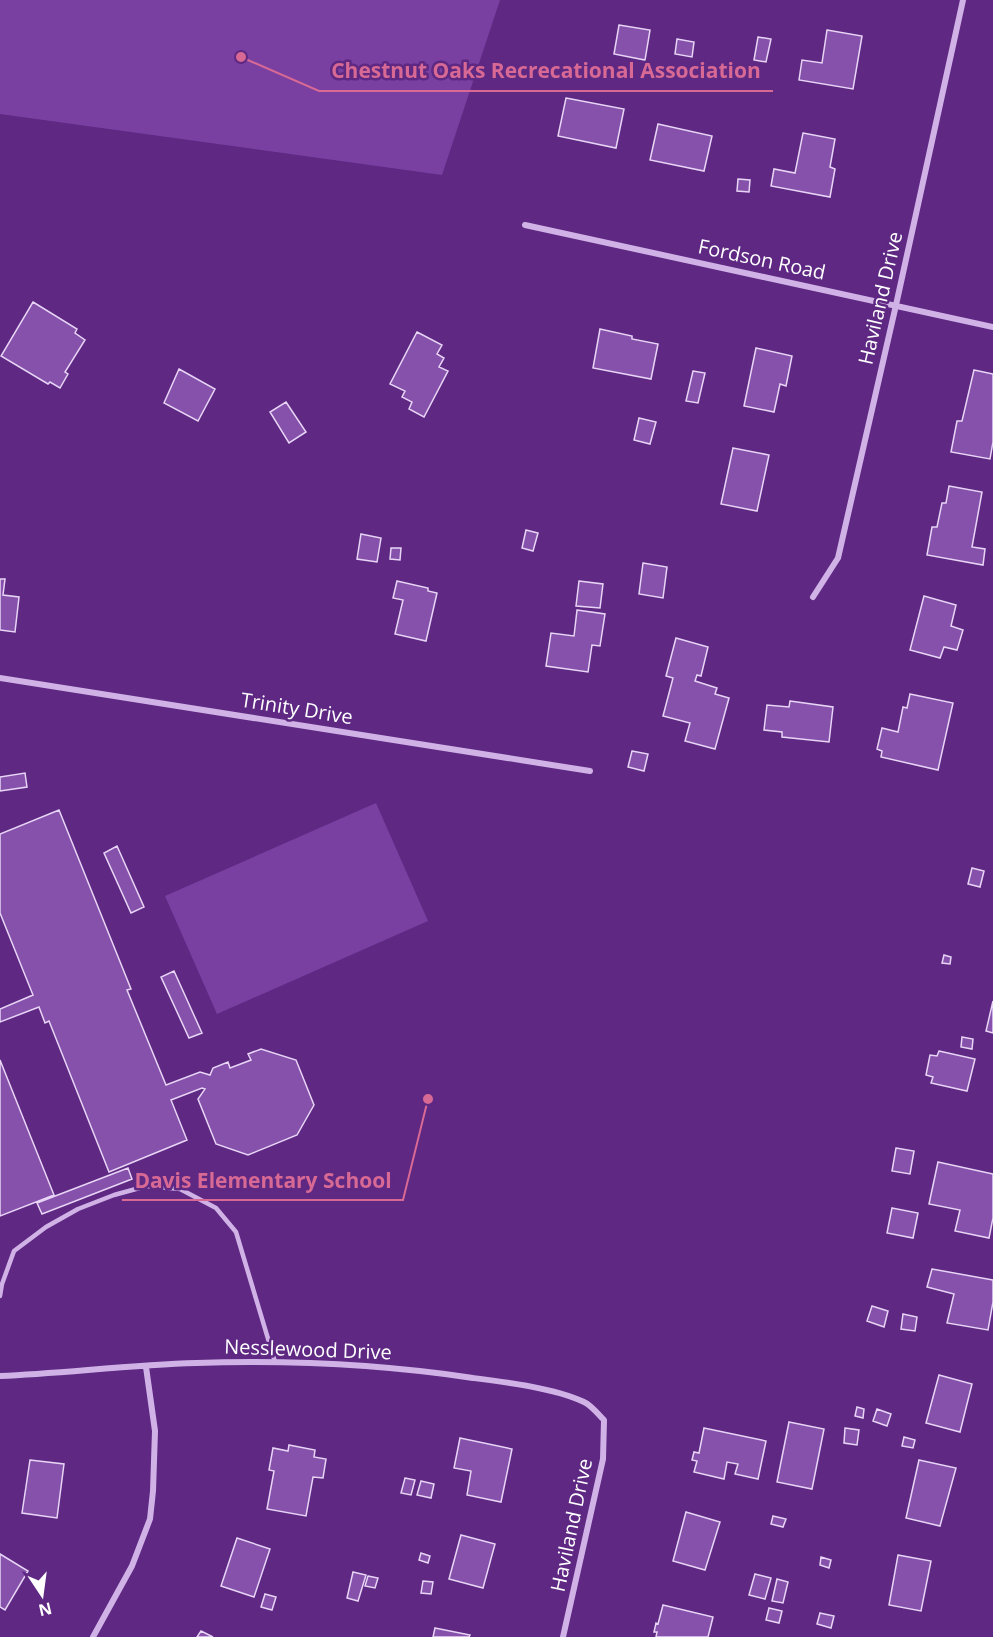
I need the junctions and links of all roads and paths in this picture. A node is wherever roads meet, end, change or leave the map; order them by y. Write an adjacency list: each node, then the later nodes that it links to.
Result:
1 (963, 0): 3 (street, Haviland Drive)
2 (525, 225): 3 (street, Fordson Road)
3 (896, 306): 4 (street, Fordson Road); 5 (street, Haviland Drive)
4 (993, 327)
5 (813, 597)
6 (0, 678): 7 (street, Trinity Drive)
7 (590, 771)
8 (0, 1296): 9 (lane)
9 (275, 1362): 10 (street, Nesslewood Drive); 12 (street, Nesslewood Drive)
10 (146, 1367): 11 (street, Nesslewood Drive); 13 (street)
11 (0, 1376)
12 (604, 1420): 14 (street, Haviland Drive)
13 (93, 1637)
14 (563, 1637)

